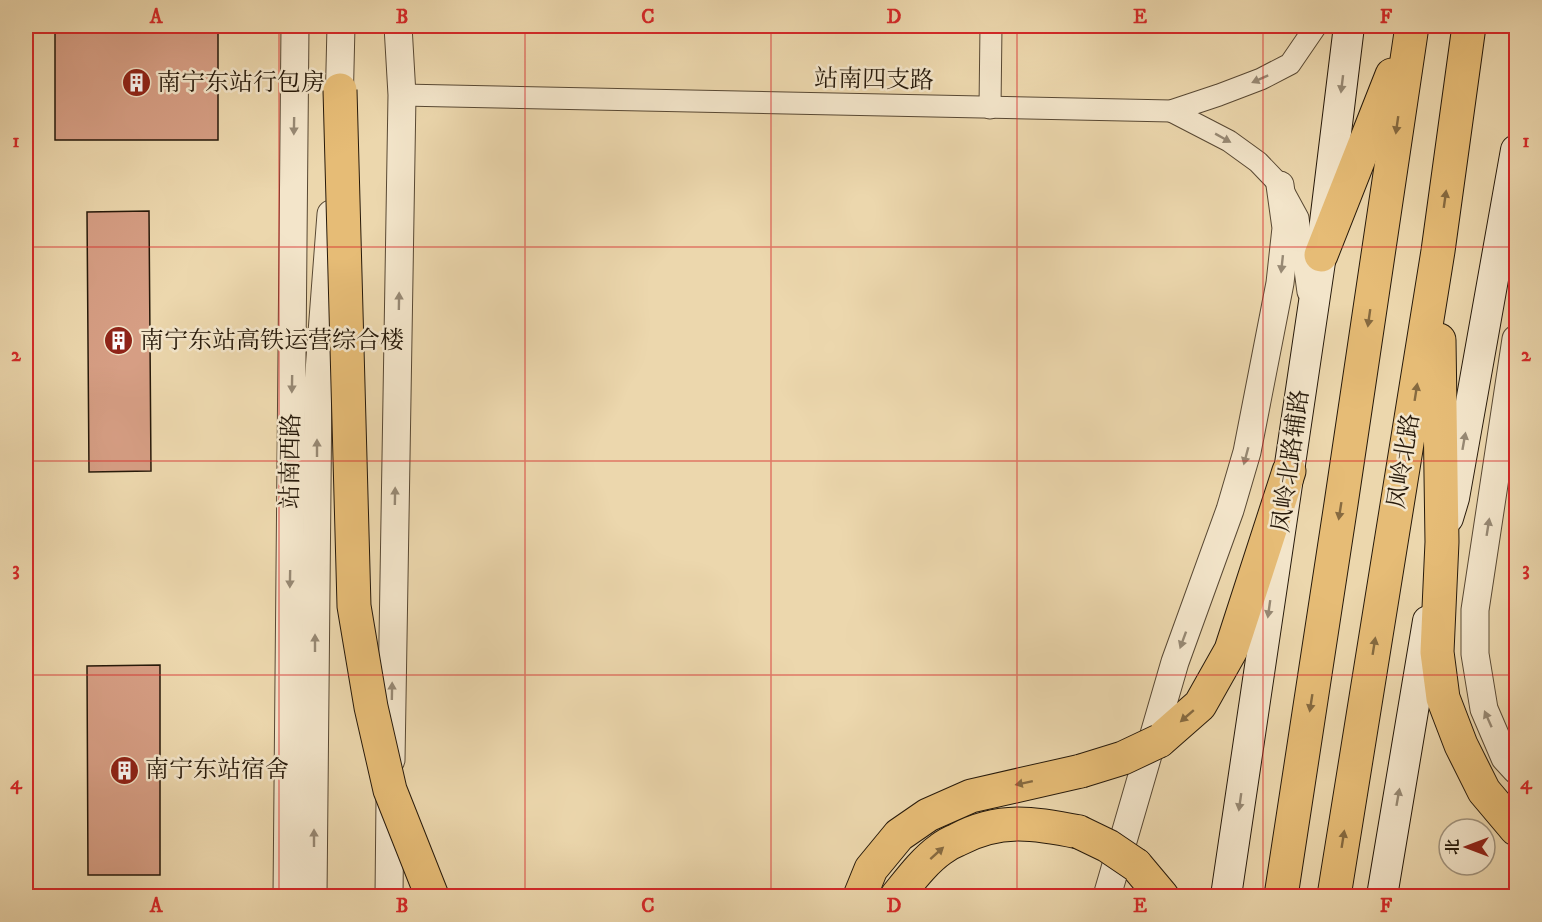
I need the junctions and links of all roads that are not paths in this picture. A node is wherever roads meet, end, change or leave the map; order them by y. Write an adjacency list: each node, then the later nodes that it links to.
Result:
1 (295, 26): 24 (street, 站南西路, one-way to 24)
2 (341, 26): 10 (street)
3 (398, 26): 11 (street)
4 (417, 26): 11 (street)
5 (991, 26): 12 (street)
6 (1349, 26): 17 (main road, 凤岭北路辅路, one-way to 17)
7 (1412, 26): 17 (main road); 33 (main road, one-way to 33)
8 (1469, 26): 16 (main road, 凤岭北路, one-way to 8)
9 (1311, 29): 13 (street, 站南四支路, one-way to 13)
10 (340, 90): 25 (street, one-way to 10, bridge); 27 (main road, bridge)
11 (402, 95): 12 (street, 站南四支路); 26 (street, one-way to 11)
12 (990, 108): 13 (street, 站南四支路)
13 (1171, 111): 15 (street, one-way to 15)
14 (1516, 150): 21 (main road, one-way to 14)
15 (1280, 186): 18 (street); 30 (street, one-way to 30)
16 (1438, 251): 21 (main road); 34 (main road, 凤岭北路, one-way to 16)
17 (1321, 255): 18 (main road, 凤岭北路辅路)
18 (1309, 336): 20 (main road, 凤岭北路辅路)
19 (1516, 339): 22 (street, one-way to 19)
20 (1289, 471): 28 (main road, one-way to 28, bridge); 32 (main road, 凤岭北路辅路, one-way to 32)
21 (1442, 542): 23 (main road); 35 (main road, one-way to 21)
22 (1516, 770)
23 (1516, 829)
24 (287, 897)
25 (313, 897)
26 (389, 897)
27 (432, 897)
28 (860, 897)
29 (897, 897): 31 (main road, one-way to 31, bridge)
30 (1107, 897)
31 (1162, 897)
32 (1226, 897)
33 (1281, 897)
34 (1334, 897)
35 (1382, 897)

